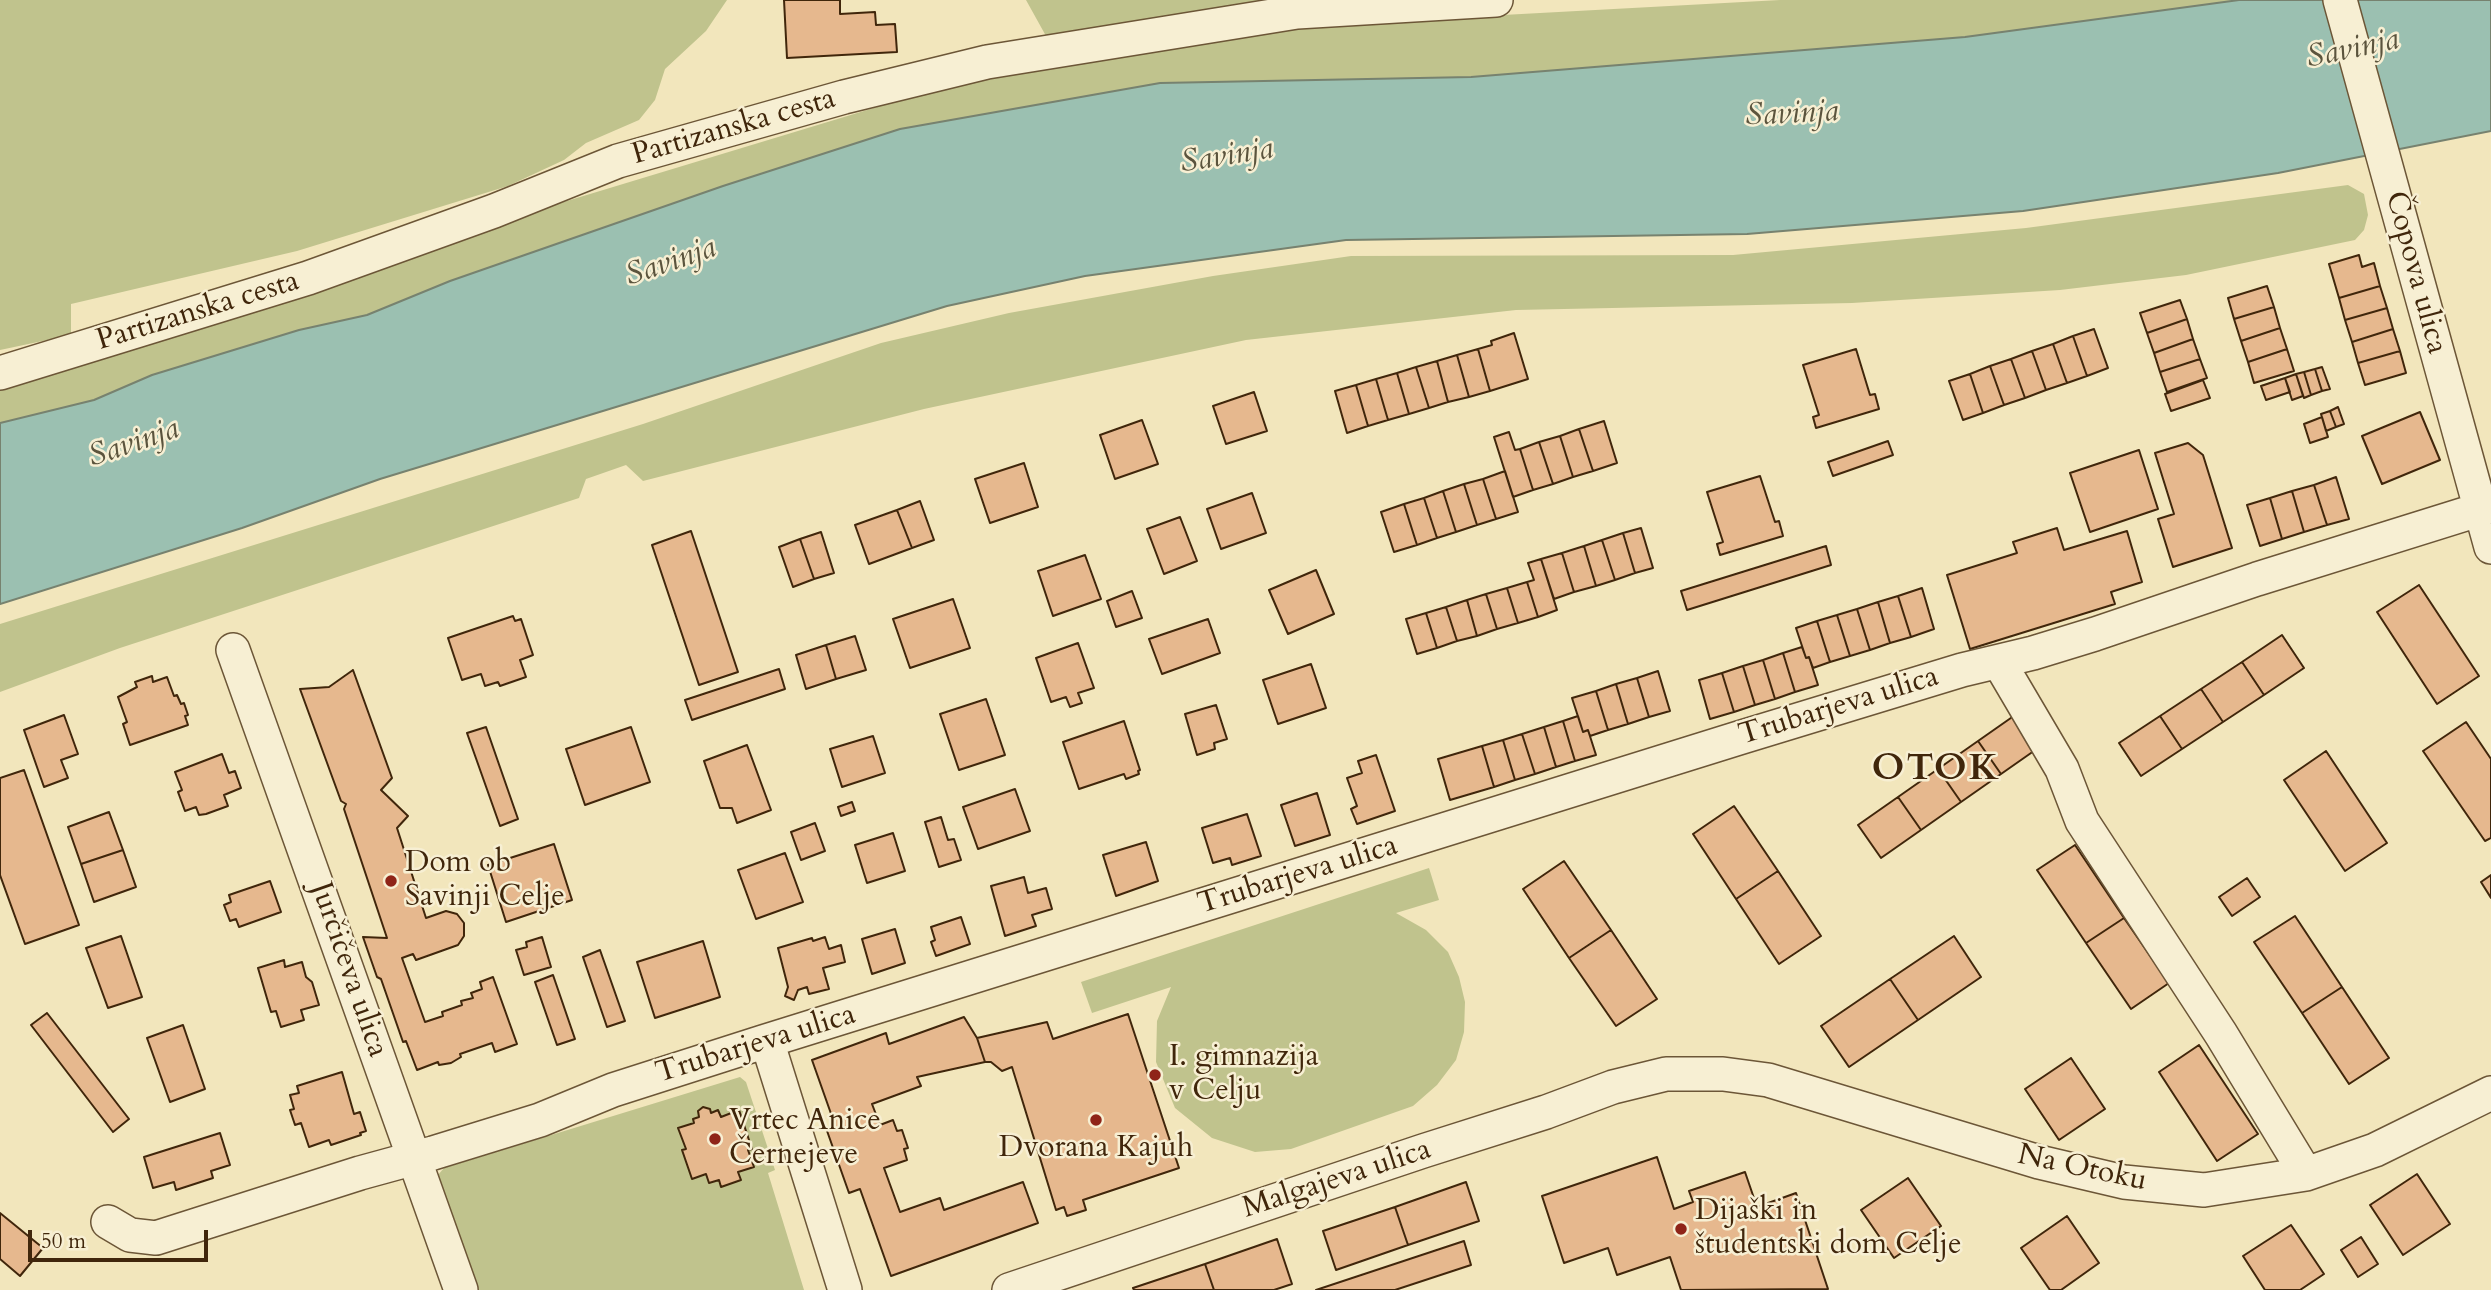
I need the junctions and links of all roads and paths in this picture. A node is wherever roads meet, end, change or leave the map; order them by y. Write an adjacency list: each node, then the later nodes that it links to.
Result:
1 (1496, 0): 3 (street, Partizanska cesta)
2 (2340, 0): 4 (street, Čopova ulica)
3 (0, 373)
4 (2485, 507): 5 (street, Čopova ulica); 7 (street, Trubarjeva ulica)
5 (2491, 547)
6 (233, 650): 11 (street, Jurčičeva ulica)
7 (1999, 662): 8 (street, Trubarjeva ulica); 12 (street)
8 (768, 1041): 11 (street, Trubarjeva ulica); 15 (street)
9 (1666, 1074): 12 (street, Na Otoku); 16 (street, Malgajeva ulica)
10 (2491, 1093): 12 (street, Na Otoku)
11 (414, 1158): 13 (street, Trubarjeva ulica); 14 (street, Jurčičeva ulica)
12 (2305, 1174)
13 (108, 1222)
14 (461, 1290)
15 (845, 1290)
16 (1009, 1290)

